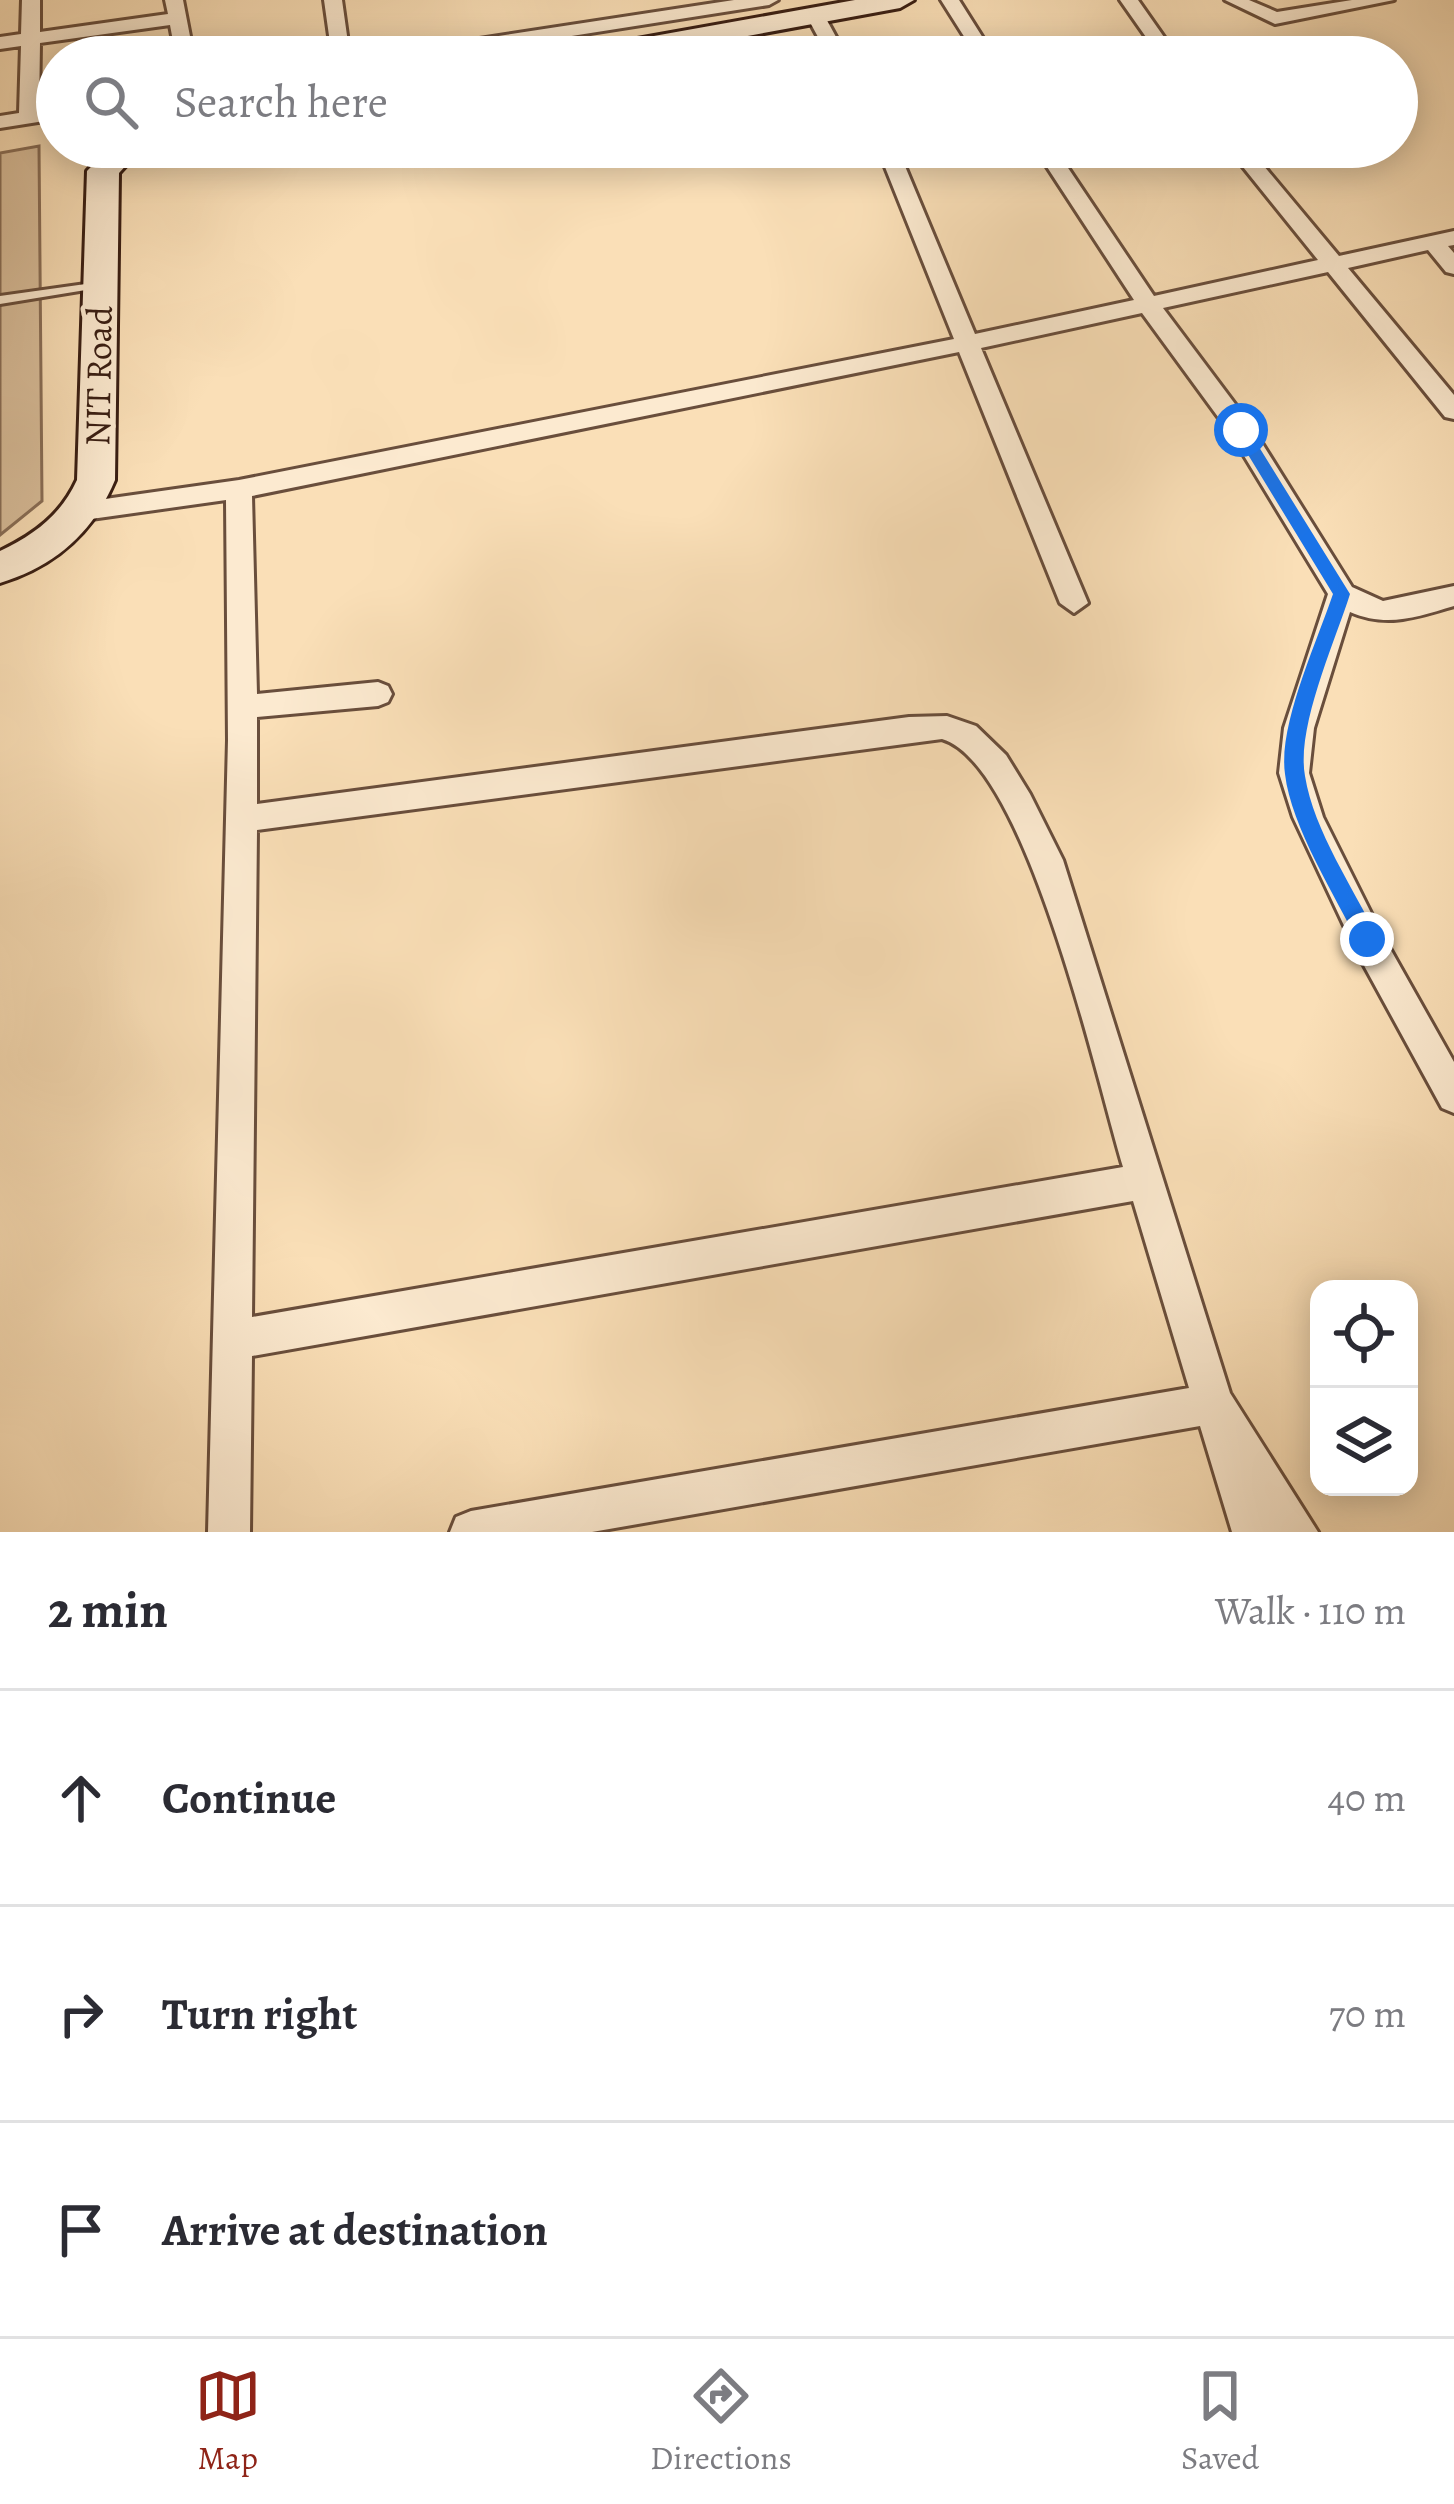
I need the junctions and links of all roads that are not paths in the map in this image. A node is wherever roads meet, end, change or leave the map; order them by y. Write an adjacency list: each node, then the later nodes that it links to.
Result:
1 (31, 0): 19 (street)
2 (333, 0): 12 (street)
3 (769, 0): 13 (street)
4 (900, 0): 10 (main road)
5 (950, 0): 16 (street)
6 (1129, 0): 17 (street)
7 (1234, 0): 8 (street)
8 (1385, 0)
9 (176, 9): 11 (street)
10 (815, 15): 14 (main road); 15 (street)
11 (45, 36)
12 (338, 36)
13 (537, 36)
14 (701, 36)
15 (826, 36)
16 (973, 36)
17 (1154, 36)
18 (36, 38): 19 (street)
19 (30, 39): 20 (street); 22 (street)
20 (0, 43)
21 (36, 117): 22 (street)
22 (29, 118): 23 (street)
23 (0, 122)
24 (105, 168): 31 (main road, NIT Road)
25 (896, 168): 34 (street)
26 (1058, 168): 33 (street)
27 (1255, 168): 29 (street)
28 (1444, 240): 29 (street); 30 (street)
29 (1337, 265): 33 (street); 35 (street)
30 (1454, 267)
31 (100, 285): 32 (lane); 37 (main road, NIT Road)
32 (0, 300)
33 (1148, 304): 34 (street); 39 (street)
34 (969, 340): 36 (street); 41 (street)
35 (1454, 411)
36 (238, 489): 37 (street); 43 (street)
37 (84, 511): 38 (main road)
38 (0, 568)
39 (1342, 594): 40 (street); 45 (street)
40 (1454, 596)
41 (1075, 603)
42 (378, 694): 43 (street)
43 (242, 707): 44 (street)
44 (241, 819): 46 (street); 47 (street)
45 (1454, 1096)
46 (1146, 1181): 47 (street); 48 (street)
47 (232, 1340): 49 (street)
48 (1214, 1404): 50 (street); 51 (street); 52 (street)
49 (229, 1532)
50 (471, 1532)
51 (1253, 1532)
52 (1297, 1532)

